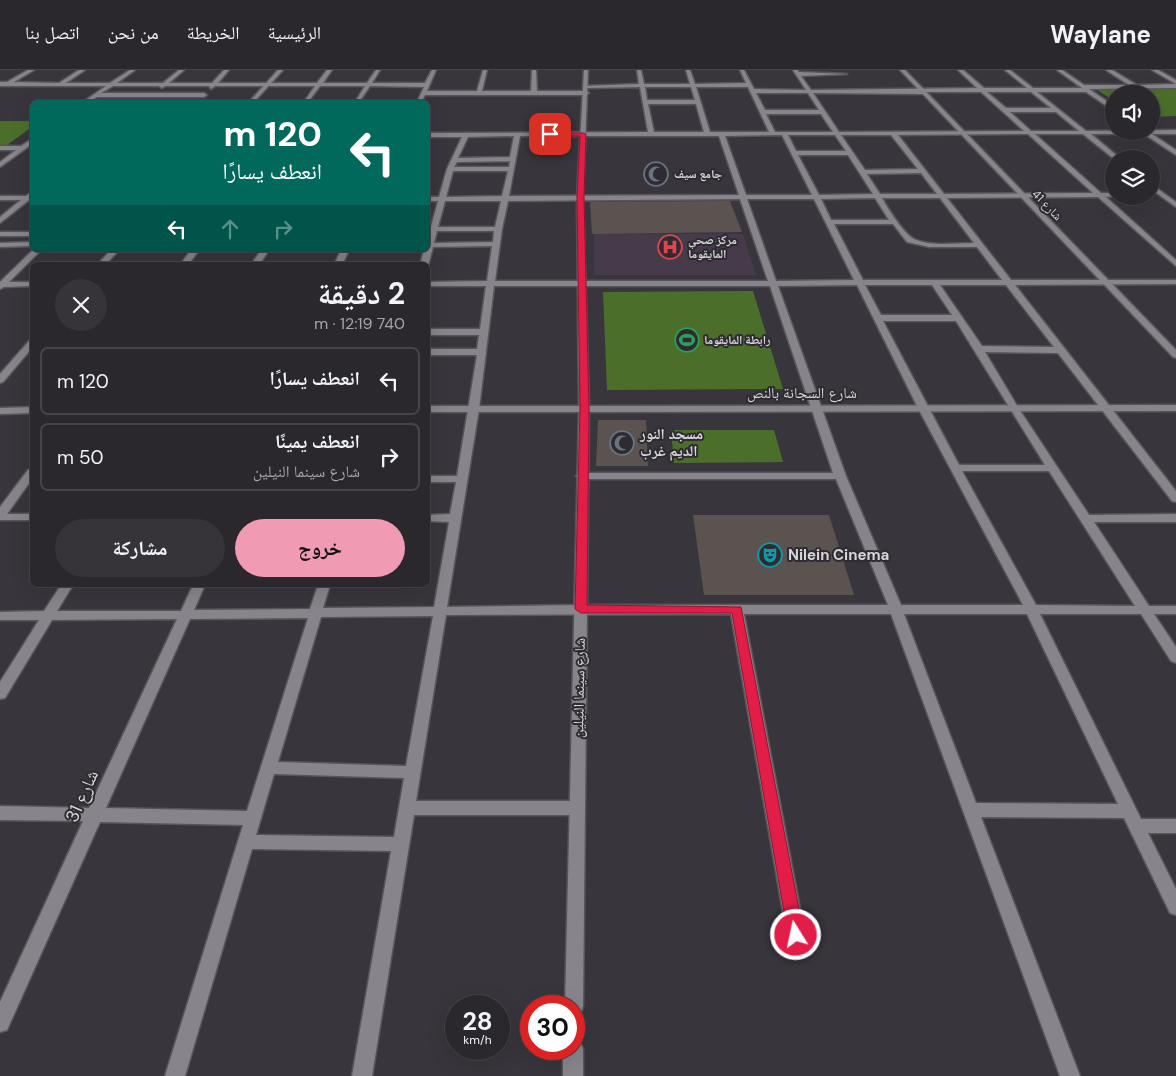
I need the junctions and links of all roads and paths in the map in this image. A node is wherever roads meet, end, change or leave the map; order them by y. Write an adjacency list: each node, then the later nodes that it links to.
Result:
1 (32, 70): 27 (street)
2 (83, 70): 28 (street)
3 (133, 70): 29 (street)
4 (182, 70): 30 (street)
5 (227, 70): 31 (street)
6 (281, 70): 34 (street)
7 (330, 70): 35 (street)
8 (378, 70): 36 (street)
9 (434, 70): 37 (street)
10 (485, 70): 53 (street)
11 (534, 70): 50 (street)
12 (586, 70): 45 (street, شارع سينما النيلين)
13 (638, 70): 38 (street)
14 (688, 70): 32 (street)
15 (742, 70): 43 (street)
16 (902, 70): 49 (street, شارع 41)
17 (960, 70): 46 (street)
18 (1007, 70): 47 (street)
19 (1059, 70): 44 (street)
20 (1108, 70): 33 (street)
21 (1154, 70): 25 (street)
22 (797, 72): 23 (street); 48 (street)
23 (843, 72): 24 (street)
24 (849, 80)
25 (1176, 82)
26 (0, 84): 27 (street)
27 (8, 84): 28 (street)
28 (60, 84): 29 (street)
29 (110, 84): 30 (street); 56 (street)
30 (164, 84): 31 (street); 55 (street)
31 (214, 84): 34 (street); 54 (street)
32 (694, 85): 38 (street); 43 (street); 65 (street)
33 (1133, 85)
34 (266, 86): 35 (street); 60 (street)
35 (318, 86): 36 (street); 61 (street)
36 (368, 86): 37 (street); 62 (street)
37 (428, 86): 52 (street)
38 (642, 86): 45 (street); 64 (street)
39 (854, 86): 51 (street)
40 (1160, 86): 41 (street)
41 (1176, 86)
42 (1105, 87): 44 (street)
43 (751, 88): 48 (street); 69 (street)
44 (1085, 88): 47 (street); 66 (street)
45 (586, 89): 50 (street); 81 (street, شارع سينما النيلين)
46 (982, 90): 47 (street); 49 (street); 67 (street)
47 (1033, 90): 68 (street)
48 (808, 91): 51 (street); 70 (street)
49 (922, 91): 51 (street); 71 (street, شارع 41)
50 (534, 92): 53 (street)
51 (859, 92)
52 (424, 93): 53 (street); 63 (street)
53 (478, 93)
54 (204, 94): 55 (street); 59 (street)
55 (152, 95): 56 (street); 58 (street)
56 (95, 96): 57 (street)
57 (88, 100)
58 (146, 100)
59 (197, 100)
60 (253, 100)
61 (308, 100)
62 (358, 100)
63 (421, 100)
64 (646, 102): 65 (street); 82 (street)
65 (699, 102): 83 (street)
66 (1105, 102)
67 (1006, 110): 68 (street); 72 (street)
68 (1057, 110): 73 (street)
69 (763, 112): 70 (street); 77 (street)
70 (822, 112): 78 (street)
71 (962, 132): 72 (street); 79 (street); 107 (street, شارع 41)
72 (1029, 132): 73 (street); 101 (street)
73 (1086, 132): 74 (street); 90 (street)
74 (1105, 132)
75 (1160, 132): 76 (street)
76 (1176, 132)
77 (778, 133): 78 (street); 83 (street); 91 (street)
78 (836, 133): 79 (street); 92 (street)
79 (893, 133): 98 (street)
80 (517, 134): 81 (street); 85 (street); 95 (street)
81 (583, 134): 82 (street); 109 (street, شارع سينما النيلين)
82 (651, 134): 83 (street)
83 (714, 134): 110 (street)
84 (430, 135): 85 (street)
85 (466, 135): 94 (street)
86 (1157, 140): 93 (street)
87 (30, 143): 89 (street)
88 (0, 148): 89 (street)
89 (23, 148): 96 (street)
90 (1107, 150)
91 (794, 153): 92 (street); 111 (street)
92 (849, 153): 99 (street)
93 (1176, 153)
94 (454, 160): 95 (street); 97 (street)
95 (512, 164): 97 (street); 114 (street)
96 (0, 165)
97 (450, 169): 116 (street)
98 (924, 171): 99 (street); 106 (street)
99 (863, 172): 105 (street)
100 (1160, 193): 103 (street)
101 (1099, 195): 102 (street); 107 (street); 134 (street)
102 (1105, 195)
103 (1163, 195): 104 (street); 117 (street)
104 (1176, 195)
105 (879, 196): 106 (street); 111 (street); 120 (street)
106 (944, 196): 107 (street); 129 (street)
107 (1022, 196): 137 (street, شارع 41)
108 (30, 197): 112 (street)
109 (580, 197): 110 (street); 114 (street); 139 (street, شارع سينما النيلين)
110 (742, 197): 111 (street); 140 (street)
111 (815, 197): 119 (street)
112 (0, 198)
113 (30, 198): 118 (street)
114 (505, 198): 116 (street); 122 (street)
115 (430, 199): 116 (street)
116 (442, 199): 121 (street)
117 (1176, 205)
118 (0, 221)
119 (829, 222): 120 (street); 135 (street)
120 (894, 222): 129 (street)
121 (434, 229): 122 (street); 128 (street)
122 (498, 229): 127 (street)
123 (0, 234): 124 (street)
124 (30, 234)
125 (0, 244): 126 (street)
126 (30, 244)
127 (496, 244): 128 (street); 144 (street)
128 (431, 245): 130 (street)
129 (981, 245): 136 (street)
130 (430, 248)
131 (36, 252): 145 (street)
132 (113, 252): 133 (street)
133 (104, 262)
134 (1176, 264)
135 (860, 282): 140 (street); 141 (street); 146 (street)
136 (1010, 282): 137 (street); 141 (street); 152 (street)
137 (1104, 282): 138 (street); 155 (street, شارع 41)
138 (1176, 282)
139 (581, 283): 140 (street); 144 (street); 163 (street, شارع سينما النيلين)
140 (773, 283): 157 (street)
141 (935, 283): 147 (street)
142 (30, 284): 145 (street)
143 (430, 284): 144 (street)
144 (490, 284): 149 (street)
145 (1, 285)
146 (878, 318): 147 (street); 158 (street)
147 (959, 318): 151 (street)
148 (430, 332): 149 (street)
149 (483, 332): 154 (street)
150 (30, 344): 156 (street)
151 (979, 349): 152 (street); 164 (street)
152 (1062, 350): 159 (street)
153 (430, 352): 154 (street)
154 (480, 352): 162 (street)
155 (1176, 354)
156 (0, 380)
157 (817, 408): 158 (street, شارع السجانة بالنص); 163 (street, شارع السجانة بالنص); 170 (street)
158 (923, 408): 164 (street, شارع السجانة بالنص); 167 (street)
159 (1106, 408): 160 (street, شارع السجانة بالنص); 164 (street, شارع السجانة بالنص); 174 (street)
160 (1176, 408)
161 (430, 409): 162 (street, شارع السجانة بالنص)
162 (474, 409): 163 (street, شارع السجانة بالنص); 173 (street)
163 (584, 409): 169 (street, شارع سينما النيلين)
164 (1014, 409): 168 (street)
165 (30, 410): 166 (street)
166 (0, 411)
167 (955, 468): 168 (street); 186 (street)
168 (1053, 468): 180 (street)
169 (582, 476): 170 (street); 184 (street, شارع سينما النيلين)
170 (840, 476): 185 (street)
171 (30, 477): 175 (street)
172 (430, 479): 173 (street)
173 (462, 479): 178 (street)
174 (1176, 499)
175 (0, 516): 176 (street)
176 (30, 517)
177 (430, 518): 178 (street)
178 (456, 518): 190 (street)
179 (1176, 518): 180 (street)
180 (1086, 519): 188 (street)
181 (66, 587): 194 (street)
182 (197, 587): 192 (street, شارع 31)
183 (323, 587): 191 (street)
184 (581, 609): 187 (street); 190 (street); 200 (street, شارع سينما النيلين)
185 (896, 609): 186 (street); 187 (street); 201 (street)
186 (1030, 609): 188 (street); 202 (street)
187 (737, 610): 211 (street)
188 (1145, 610): 189 (street); 195 (street)
189 (1176, 610)
190 (439, 612): 191 (street); 198 (street)
191 (316, 613): 192 (street); 197 (street)
192 (185, 615): 194 (street); 204 (street, شارع 31)
193 (0, 616): 194 (street)
194 (48, 616): 196 (street)
195 (1176, 658)
196 (0, 694)
197 (268, 768): 198 (street); 205 (street)
198 (413, 772): 199 (street)
199 (407, 808): 200 (street); 209 (street)
200 (576, 808): 212 (street, شارع سينما النيلين)
201 (970, 810): 202 (street); 218 (street)
202 (1129, 811): 206 (street)
203 (0, 813): 204 (street)
204 (95, 816): 205 (street); 213 (street, شارع 31)
205 (252, 818): 208 (street)
206 (1136, 826): 207 (street); 210 (street)
207 (1176, 826)
208 (245, 842): 209 (street); 215 (street)
209 (401, 844): 216 (street)
210 (1176, 907)
211 (796, 935)
212 (574, 995)
213 (0, 1023)
214 (573, 1060): 217 (street)
215 (175, 1076)
216 (362, 1076)
217 (573, 1076)
218 (1070, 1076)

